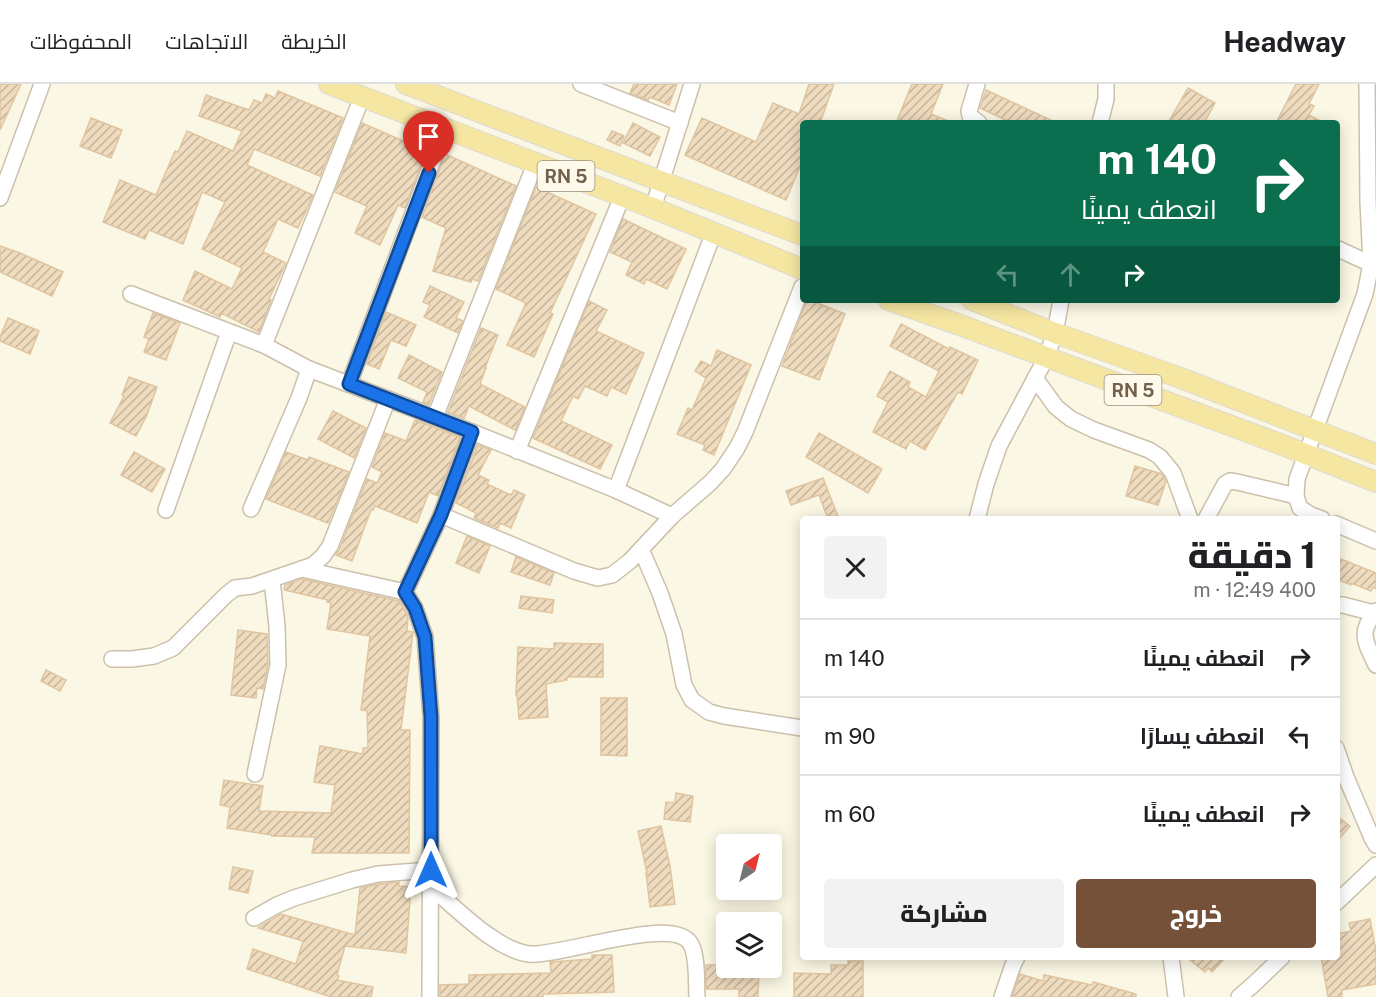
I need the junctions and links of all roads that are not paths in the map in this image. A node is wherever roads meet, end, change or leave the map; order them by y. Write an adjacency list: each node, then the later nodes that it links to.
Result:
1 (42, 84): 19 (street)
2 (329, 84): 10 (main road, RN 5)
3 (406, 84): 9 (main road, RN 5)
4 (581, 84): 13 (street)
5 (692, 84): 13 (street)
6 (977, 84): 11 (street)
7 (1106, 84): 12 (street)
8 (1367, 84): 15 (street)
9 (435, 89): 17 (main road, RN 5)
10 (362, 97): 14 (main road, RN 5); 34 (street)
11 (973, 120)
12 (1101, 120)
13 (680, 123): 17 (street)
14 (446, 128): 16 (main road, RN 5); 38 (street)
15 (1372, 141): 20 (street)
16 (535, 164): 18 (main road, RN 5); 40 (street)
17 (662, 181): 21 (street); 23 (main road, RN 5)
18 (622, 197): 21 (main road, RN 5); 43 (street)
19 (0, 198)
20 (1372, 202): 25 (street)
21 (653, 208): 22 (main road, RN 5)
22 (714, 232): 26 (main road, RN 5); 47 (street)
23 (800, 234)
24 (1340, 250): 25 (street)
25 (1373, 264): 41 (street)
26 (800, 268)
27 (800, 292): 52 (street)
28 (131, 294): 32 (street)
29 (898, 303): 35 (main road, RN 5)
30 (980, 303): 33 (main road, RN 5)
31 (1060, 303): 33 (street)
32 (229, 332): 34 (street); 50 (street)
33 (1055, 333): 35 (street); 41 (main road, RN 5)
34 (264, 345): 36 (street)
35 (1046, 358): 37 (street); 45 (main road, RN 5)
36 (309, 369): 38 (street); 49 (street)
37 (1035, 378): 53 (street); 54 (street)
38 (349, 384): 39 (street)
39 (388, 399): 40 (street); 60 (street)
40 (435, 417): 42 (street)
41 (1316, 431): 44 (main road, RN 5); 45 (street)
42 (472, 432): 43 (street); 51 (street)
43 (517, 451): 47 (street)
44 (1376, 454)
45 (1307, 456): 46 (main road, RN 5); 48 (street)
46 (1376, 482)
47 (616, 490): 52 (street)
48 (1296, 496): 55 (street); 56 (street)
49 (251, 509)
50 (166, 510)
51 (441, 515): 59 (street); 62 (street)
52 (672, 516): 59 (street)
53 (977, 516)
54 (1189, 516)
55 (1208, 516)
56 (1314, 516)
57 (1340, 526): 58 (street)
58 (1376, 541)
59 (641, 549): 67 (street)
60 (302, 569): 61 (street); 62 (street)
61 (272, 580): 65 (street); 69 (street)
62 (405, 592): 72 (street)
63 (1340, 605): 64 (street)
64 (1375, 612): 66 (street)
65 (112, 659)
66 (1376, 665)
67 (800, 728)
68 (1340, 760): 70 (street)
69 (255, 774)
70 (1376, 845)
71 (1376, 865): 74 (street)
72 (431, 870): 73 (street); 75 (street)
73 (431, 887): 79 (street); 80 (street)
74 (1340, 899)
75 (254, 918)
76 (1016, 960): 81 (street)
77 (1171, 960): 82 (street)
78 (1279, 960): 83 (street)
79 (430, 997)
80 (697, 997)
81 (1002, 997)
82 (1176, 997)
83 (1239, 997)

